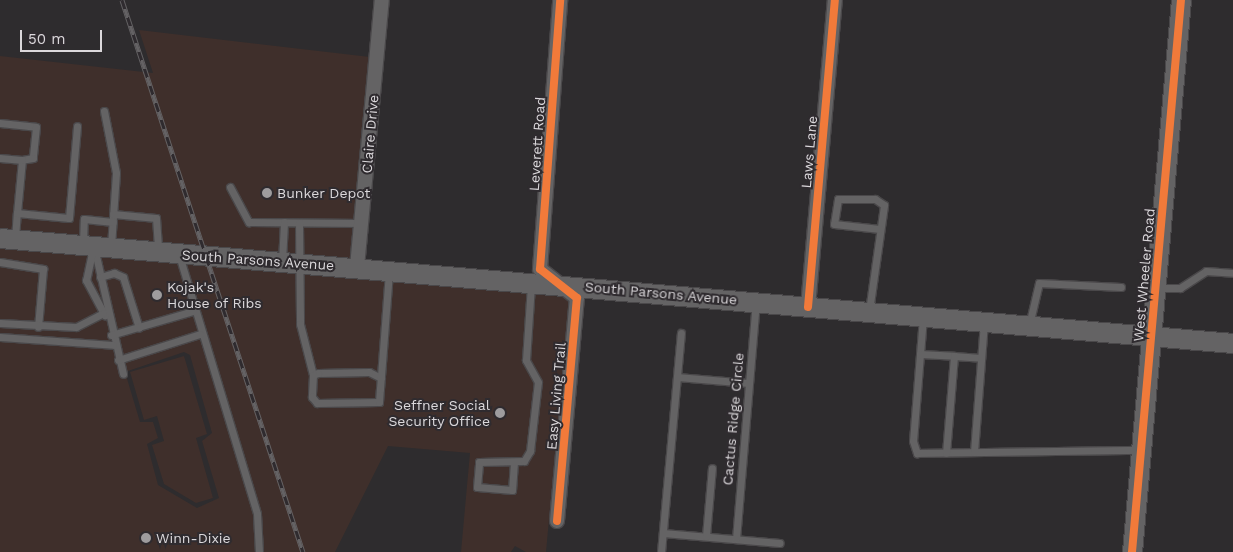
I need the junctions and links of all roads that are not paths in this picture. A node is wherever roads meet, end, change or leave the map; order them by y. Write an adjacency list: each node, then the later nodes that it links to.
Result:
1 (382, 0): 15 (street, Claire Drive)
2 (560, 0): 28 (street, Leverett Road)
3 (836, 0): 32 (street, Laws Lane)
4 (1181, 0): 30 (main road, West Wheeler Road)
5 (104, 111): 12 (lane)
6 (0, 123): 9 (lane)
7 (77, 126): 11 (lane)
8 (0, 158): 9 (lane)
9 (22, 160): 11 (lane)
10 (230, 187): 13 (lane)
11 (17, 213): 17 (lane)
12 (113, 218): 18 (lane); 18 (lane); 19 (lane)
13 (284, 222): 14 (lane); 22 (lane)
14 (299, 223): 15 (lane); 22 (lane)
15 (362, 223): 23 (street, Claire Drive)
16 (880, 229): 16 (lane); 34 (lane)
17 (7, 239): 18 (main road, South Parsons Avenue)
18 (96, 247): 19 (main road, South Parsons Avenue); 26 (lane); 35 (lane)
19 (159, 253): 20 (main road, South Parsons Avenue)
20 (179, 254): 22 (main road, South Parsons Avenue); 33 (lane)
21 (0, 262): 41 (lane)
22 (289, 262): 23 (main road, South Parsons Avenue); 55 (lane)
23 (357, 267): 24 (main road, South Parsons Avenue)
24 (389, 269): 27 (main road, South Parsons Avenue); 57 (lane)
25 (1233, 274): 30 (lane)
26 (100, 278): 37 (lane); 42 (lane)
27 (531, 281): 28 (main road, South Parsons Avenue); 62 (lane)
28 (556, 283): 31 (main road, South Parsons Avenue); 64 (street, Easy Living Trail)
29 (1121, 287): 40 (lane)
30 (1156, 288): 47 (main road, West Wheeler Road)
31 (756, 302): 32 (main road, South Parsons Avenue); 58 (lane, Cactus Ridge Circle)
32 (808, 306): 34 (main road, South Parsons Avenue)
33 (193, 311): 42 (lane); 44 (lane)
34 (868, 312): 36 (main road, South Parsons Avenue)
35 (103, 313): 37 (lane); 41 (lane)
36 (923, 317): 38 (main road, South Parsons Avenue); 50 (lane)
37 (109, 319): 45 (lane)
38 (984, 322): 40 (main road, South Parsons Avenue); 52 (lane)
39 (0, 323): 41 (lane)
40 (1029, 326): 47 (main road, South Parsons Avenue)
41 (38, 327)
42 (139, 328): 45 (lane)
43 (681, 333): 56 (lane)
44 (200, 334): 53 (lane); 69 (lane)
45 (112, 335): 49 (lane)
46 (0, 337): 49 (lane)
47 (1152, 337): 48 (main road, South Parsons Avenue); 59 (main road, West Wheeler Road)
48 (1233, 343)
49 (114, 346): 53 (lane)
50 (920, 354): 51 (lane); 61 (lane)
51 (954, 356): 52 (lane); 61 (lane)
52 (981, 358): 60 (lane)
53 (118, 360): 54 (lane)
54 (122, 374)
55 (313, 376): 57 (lane); 57 (lane)
56 (677, 377): 58 (lane); 65 (lane)
57 (381, 378)
58 (749, 384): 67 (lane, Cactus Ridge Circle)
59 (1141, 450): 60 (lane); 71 (main road, West Wheeler Road)
60 (974, 452): 61 (lane)
61 (946, 454)
62 (514, 462): 62 (lane)
63 (712, 468): 66 (lane)
64 (557, 521)
65 (662, 532): 66 (lane); 70 (lane)
66 (706, 536): 67 (lane)
67 (736, 539): 68 (lane)
68 (780, 544)
69 (259, 552)
70 (661, 552)
71 (1132, 552)

